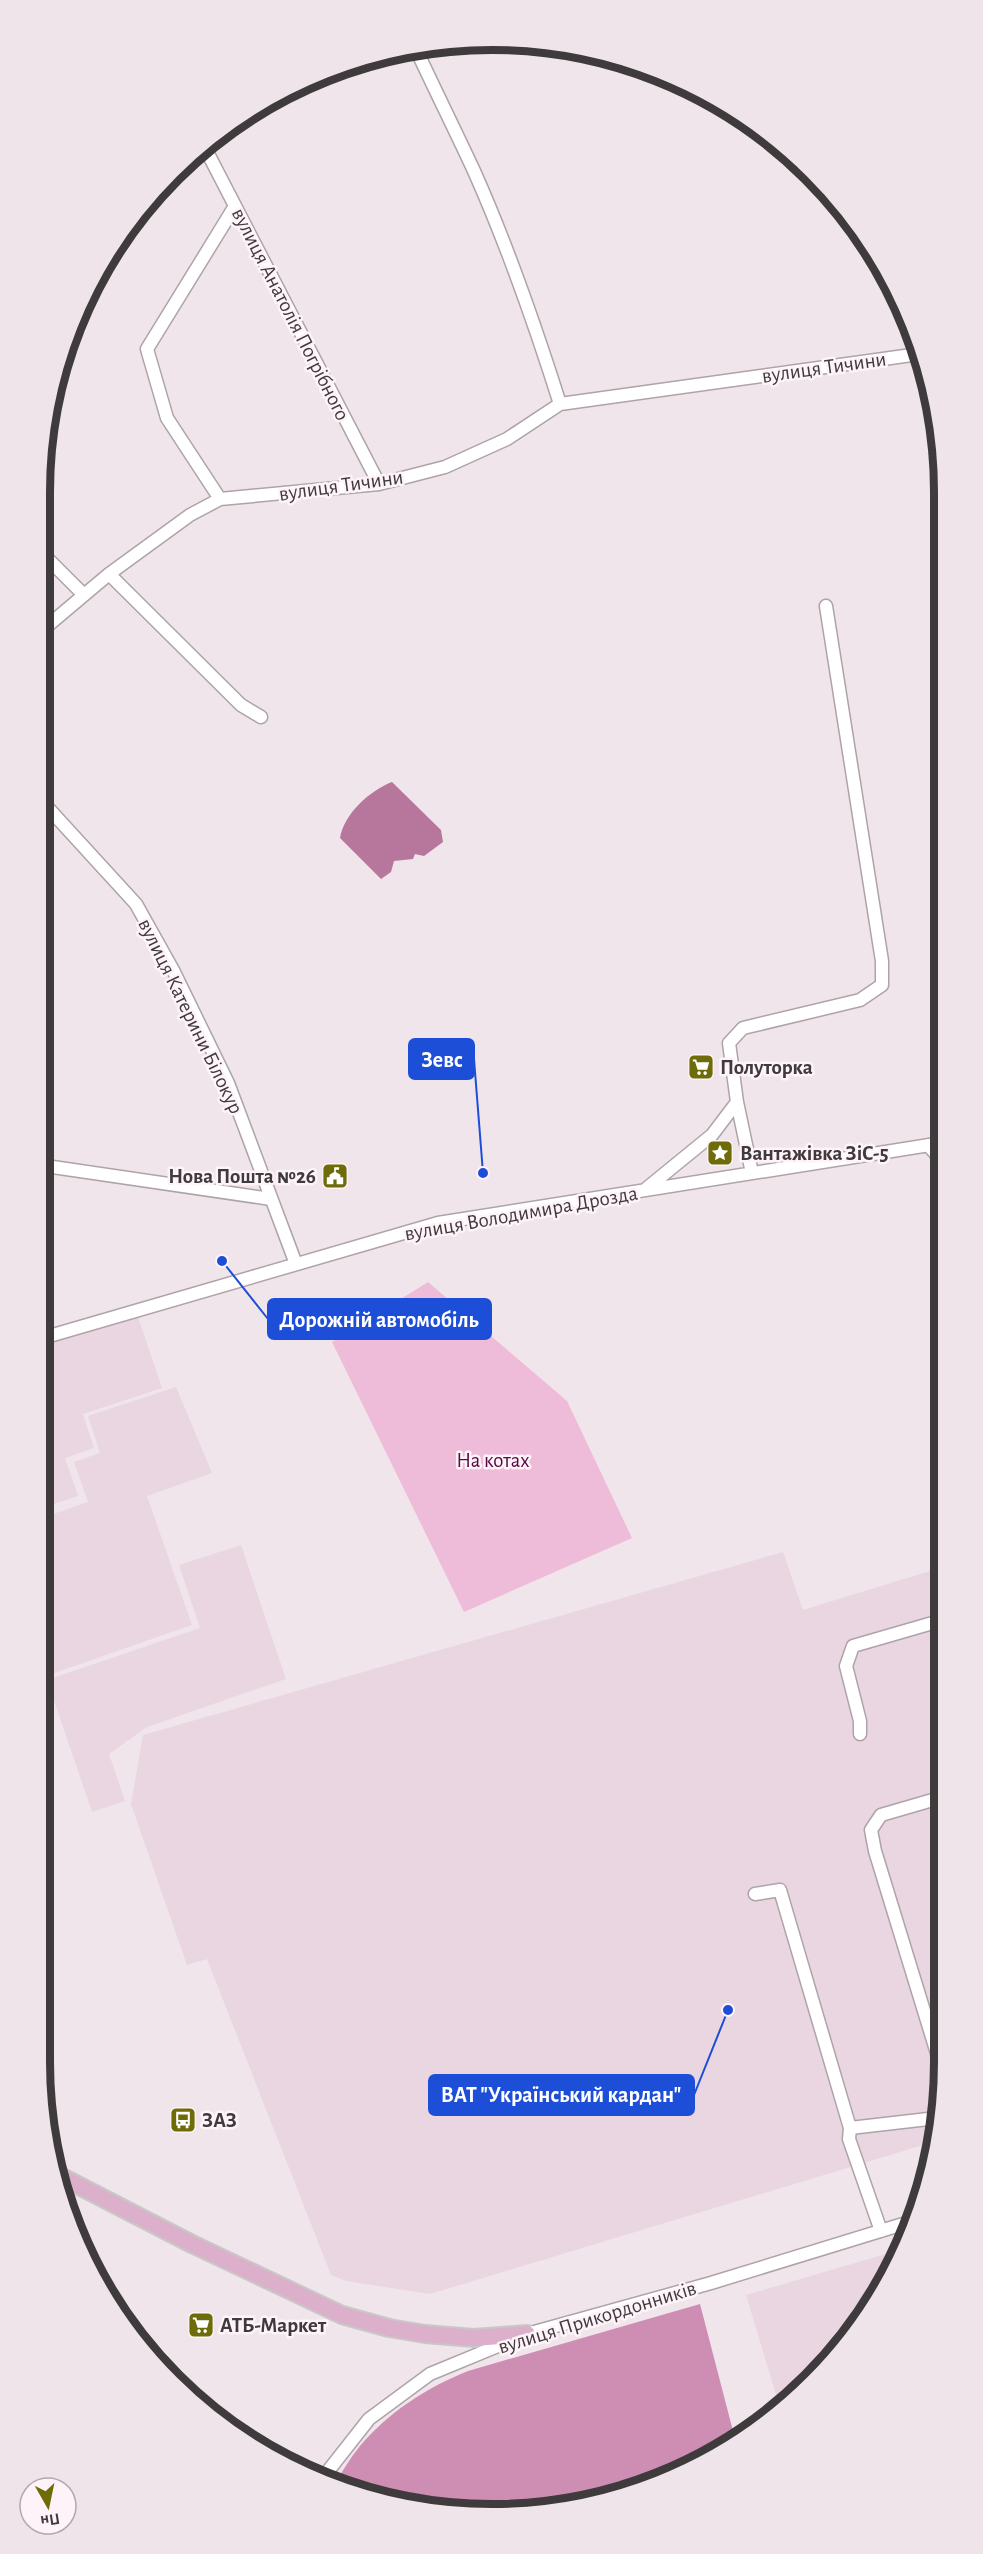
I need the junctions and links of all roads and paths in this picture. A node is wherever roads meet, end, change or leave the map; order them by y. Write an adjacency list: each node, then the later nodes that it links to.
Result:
1 (419, 56): 5 (street)
2 (208, 153): 3 (street, вулиця Анатолія Погрібного)
3 (235, 207): 6 (street, вулиця Анатолія Погрібного); 7 (street)
4 (911, 353): 5 (street, вулиця Тичини)
5 (560, 404): 6 (street, вулиця Тичини)
6 (379, 484): 7 (street, вулиця Тичини)
7 (220, 499): 9 (street, вулиця Тичини)
8 (50, 561): 10 (street)
9 (110, 574): 10 (street, вулиця Тичини); 13 (street)
10 (84, 595): 12 (street, вулиця Тичини)
11 (826, 606): 15 (street)
12 (50, 624)
13 (261, 717)
14 (50, 810): 22 (street, вулиця Катерини Білокур)
15 (736, 1102): 20 (street); 21 (street)
16 (934, 1144): 17 (street, вулиця Володимира Дрозда)
17 (928, 1145): 18 (street); 20 (street, вулиця Володимира Дрозда)
18 (934, 1152)
19 (50, 1167): 22 (street)
20 (752, 1173): 21 (street, вулиця Володимира Дрозда)
21 (644, 1190): 23 (street, вулиця Володимира Дрозда)
22 (272, 1199): 23 (street, вулиця Катерини Білокур)
23 (296, 1264): 24 (street, вулиця Володимира Дрозда)
24 (50, 1336)
25 (934, 1623): 26 (street)
26 (860, 1734)
27 (934, 1800): 29 (street)
28 (755, 1894): 31 (street)
29 (934, 2035)
30 (930, 2119): 31 (street)
31 (850, 2127): 34 (street)
32 (66, 2179): 35 (main road)
33 (903, 2224): 34 (street, вулиця Прикордонників)
34 (881, 2231): 35 (street, вулиця Прикордонників)
35 (527, 2334): 36 (street, вулиця Прикордонників)
36 (327, 2473)

